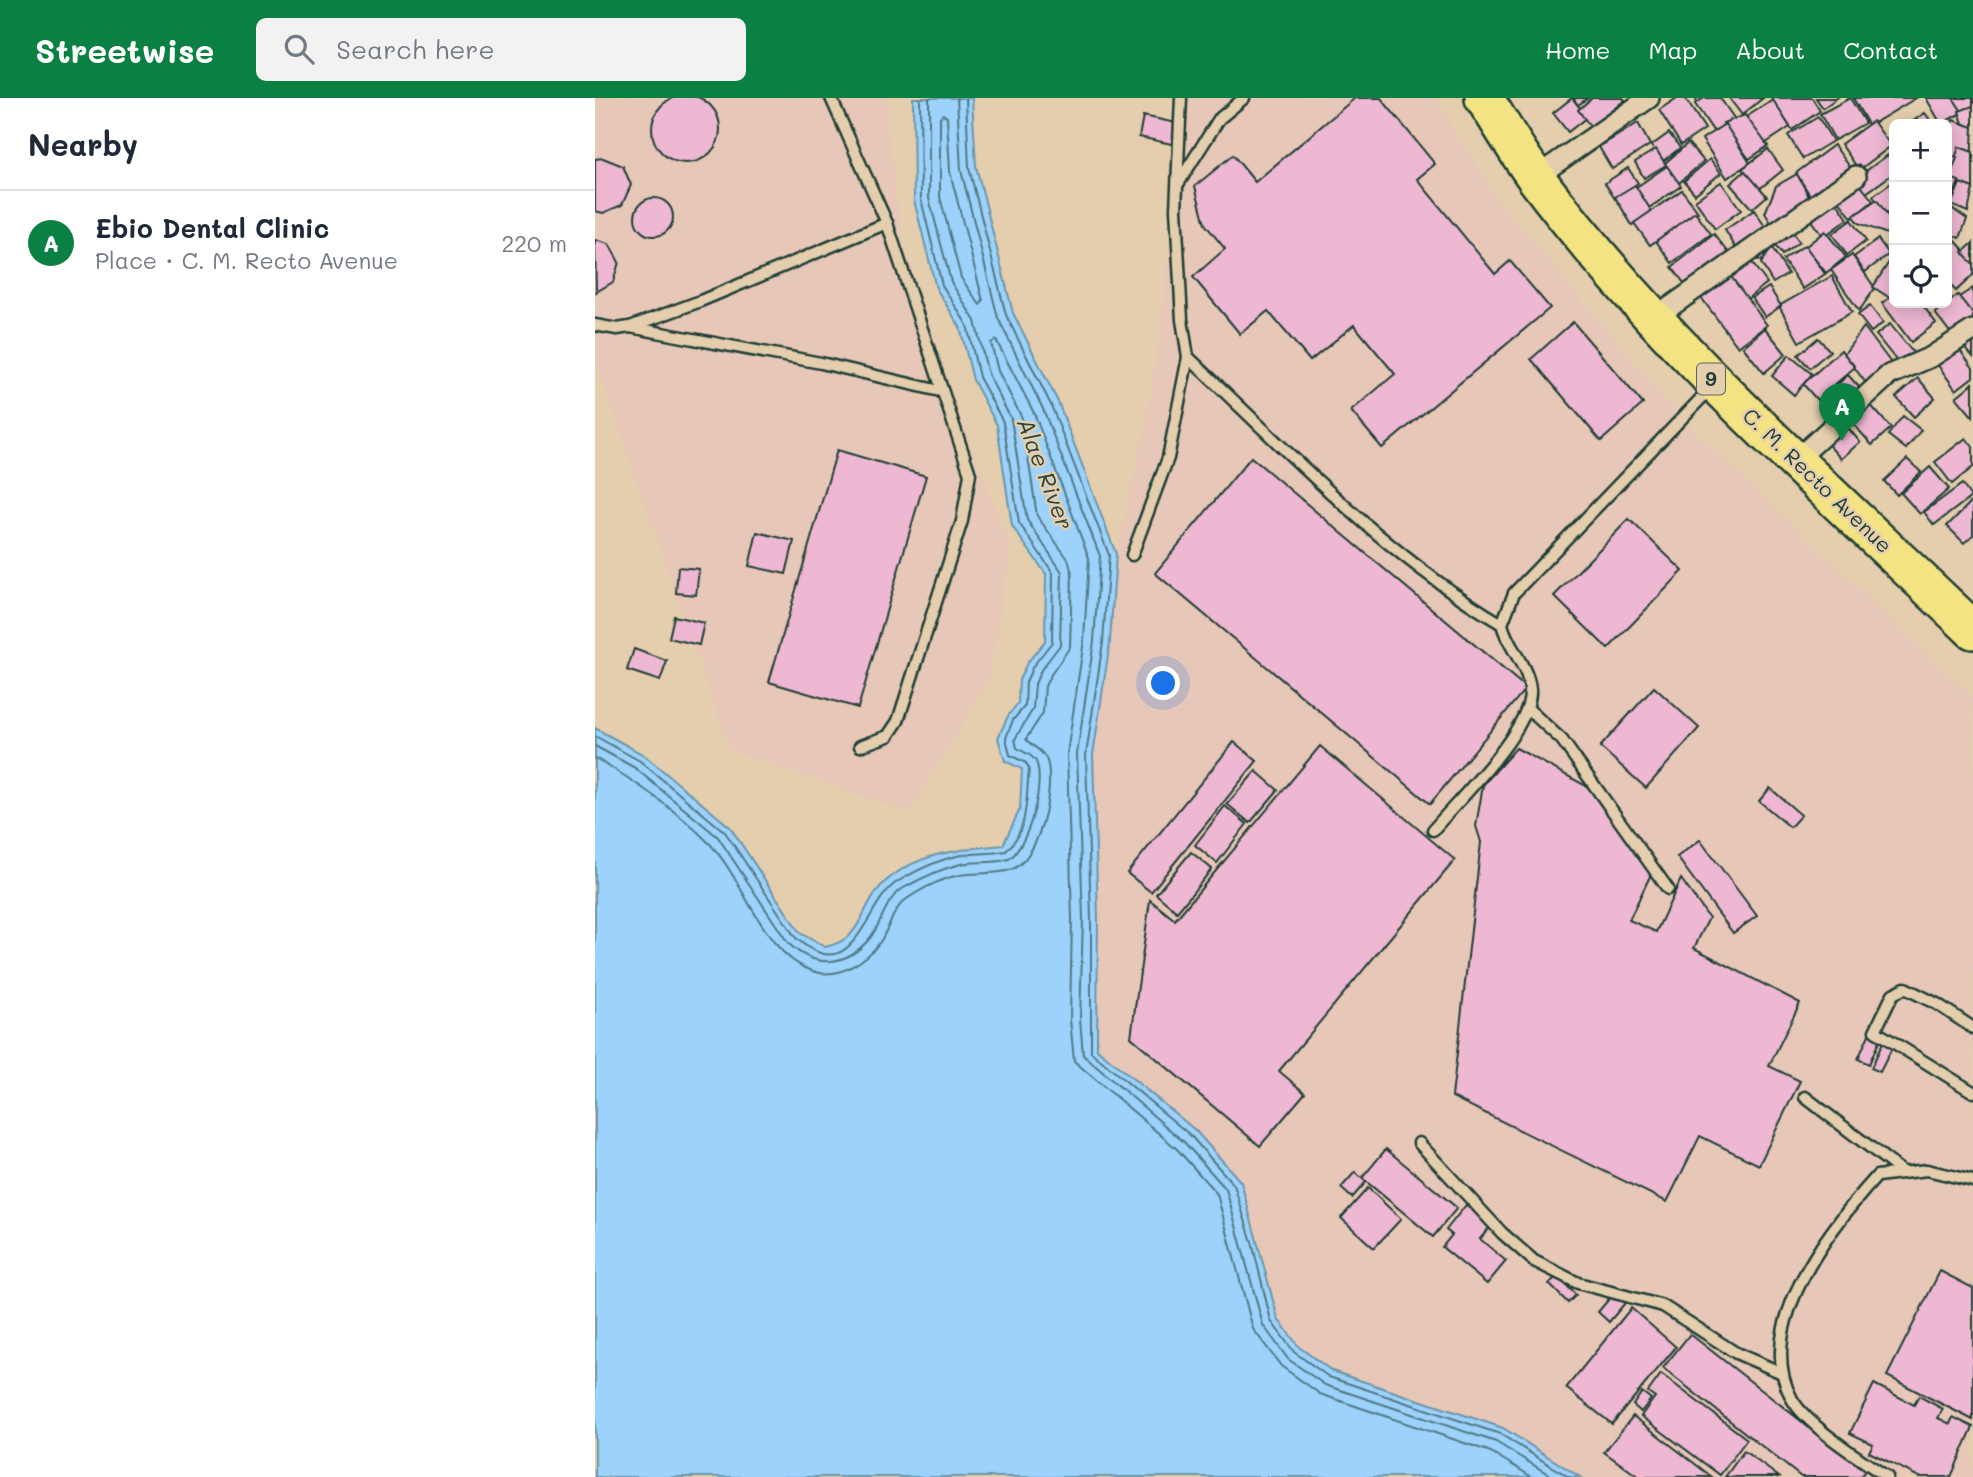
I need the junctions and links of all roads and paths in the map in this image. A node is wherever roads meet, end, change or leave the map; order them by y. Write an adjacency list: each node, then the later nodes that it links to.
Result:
1 (831, 98): 9 (lane)
2 (1181, 98): 8 (lane)
3 (1244, 98): 8 (lane)
4 (1484, 98): 7 (highway, C. M. Recto Avenue / 9)
5 (1649, 98): 7 (street)
6 (1856, 176): 10 (street)
7 (1536, 177): 10 (highway, C. M. Recto Avenue / 9)
8 (1178, 185): 14 (lane)
9 (887, 223): 12 (lane); 16 (lane)
10 (1653, 319): 15 (highway, C. M. Recto Avenue / 9)
11 (595, 325): 12 (lane)
12 (630, 327): 16 (lane)
13 (1973, 330): 17 (street)
14 (1188, 358): 18 (lane); 19 (lane)
15 (1715, 384): 17 (highway, C. M. Recto Avenue / 9); 19 (lane)
16 (940, 391): 22 (lane)
17 (1795, 460): 20 (highway, C. M. Recto Avenue / 9)
18 (1132, 555)
19 (1501, 624): 21 (lane)
20 (1973, 630)
21 (1527, 708): 23 (lane); 24 (lane)
22 (860, 746)
23 (1433, 830)
24 (1668, 889)
25 (1973, 1028): 26 (lane)
26 (1973, 1092)
27 (1805, 1097): 29 (lane)
28 (1419, 1143): 31 (lane)
29 (1901, 1171): 30 (lane); 31 (lane)
30 (1973, 1181)
31 (1782, 1373): 32 (lane)
32 (1887, 1477)

